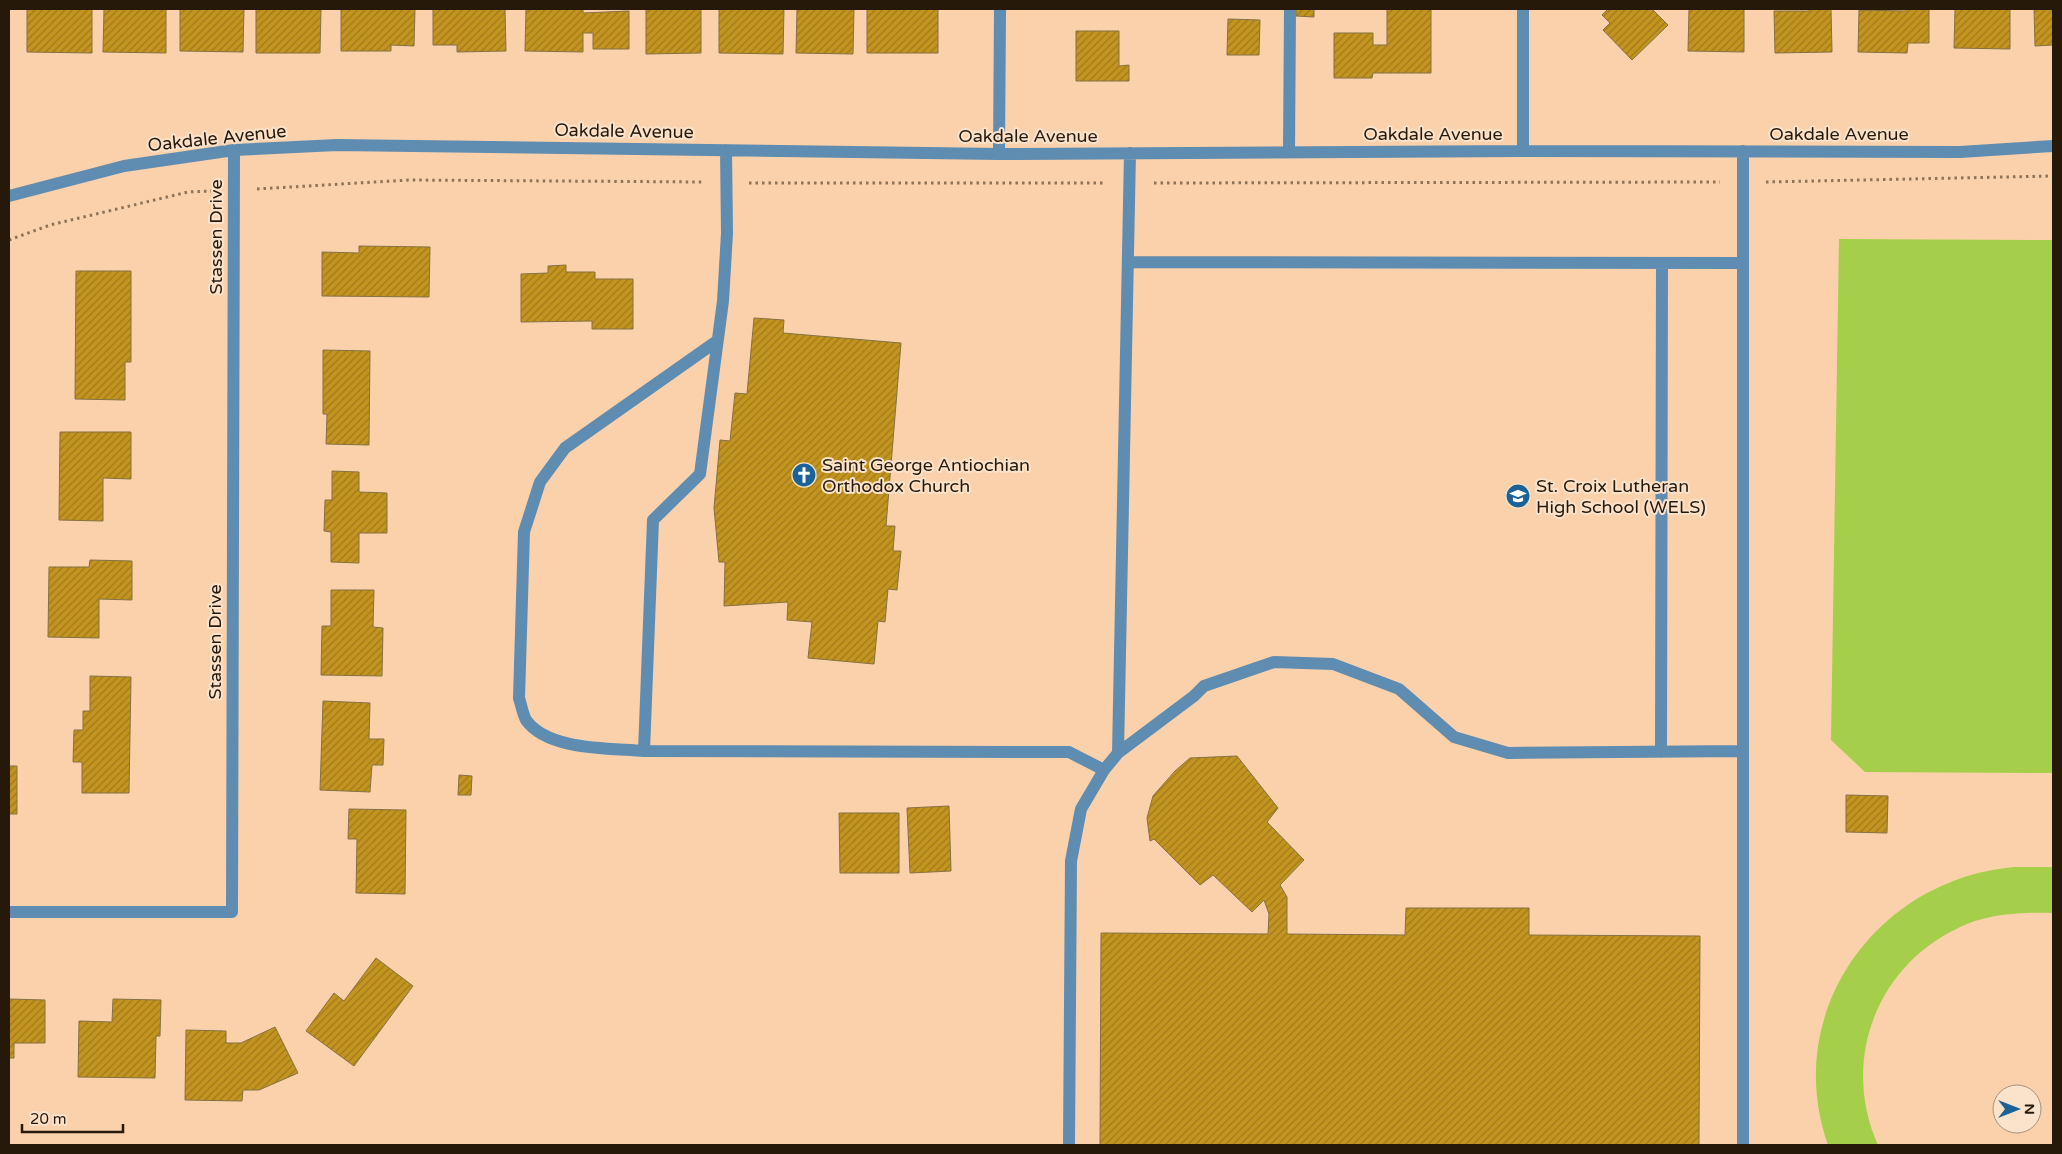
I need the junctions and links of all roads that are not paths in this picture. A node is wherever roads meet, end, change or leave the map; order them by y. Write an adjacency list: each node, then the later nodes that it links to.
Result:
1 (1000, 9): 10 (street)
2 (1290, 9): 9 (street)
3 (1523, 9): 7 (street)
4 (2053, 146): 8 (street, Oakdale Avenue)
5 (234, 150): 6 (street, Oakdale Avenue); 12 (street, Oakdale Avenue); 22 (street, Stassen Drive)
6 (726, 150): 10 (street, Oakdale Avenue); 16 (street)
7 (1523, 151): 8 (street, Oakdale Avenue); 9 (street, Oakdale Avenue)
8 (1743, 151): 15 (street)
9 (1289, 152): 11 (street, Oakdale Avenue)
10 (999, 154): 11 (street, Oakdale Avenue)
11 (1130, 154): 13 (street)
12 (9, 196)
13 (1128, 262): 14 (street); 20 (street)
14 (1662, 263): 15 (street); 19 (street)
15 (1743, 263): 18 (street)
16 (718, 341): 17 (street); 17 (street)
17 (644, 751): 21 (street)
18 (1743, 751): 19 (street); 24 (street)
19 (1661, 752): 20 (street)
20 (1118, 753): 21 (street)
21 (1104, 770): 23 (street)
22 (9, 912)
23 (1069, 1145)
24 (1742, 1145)

